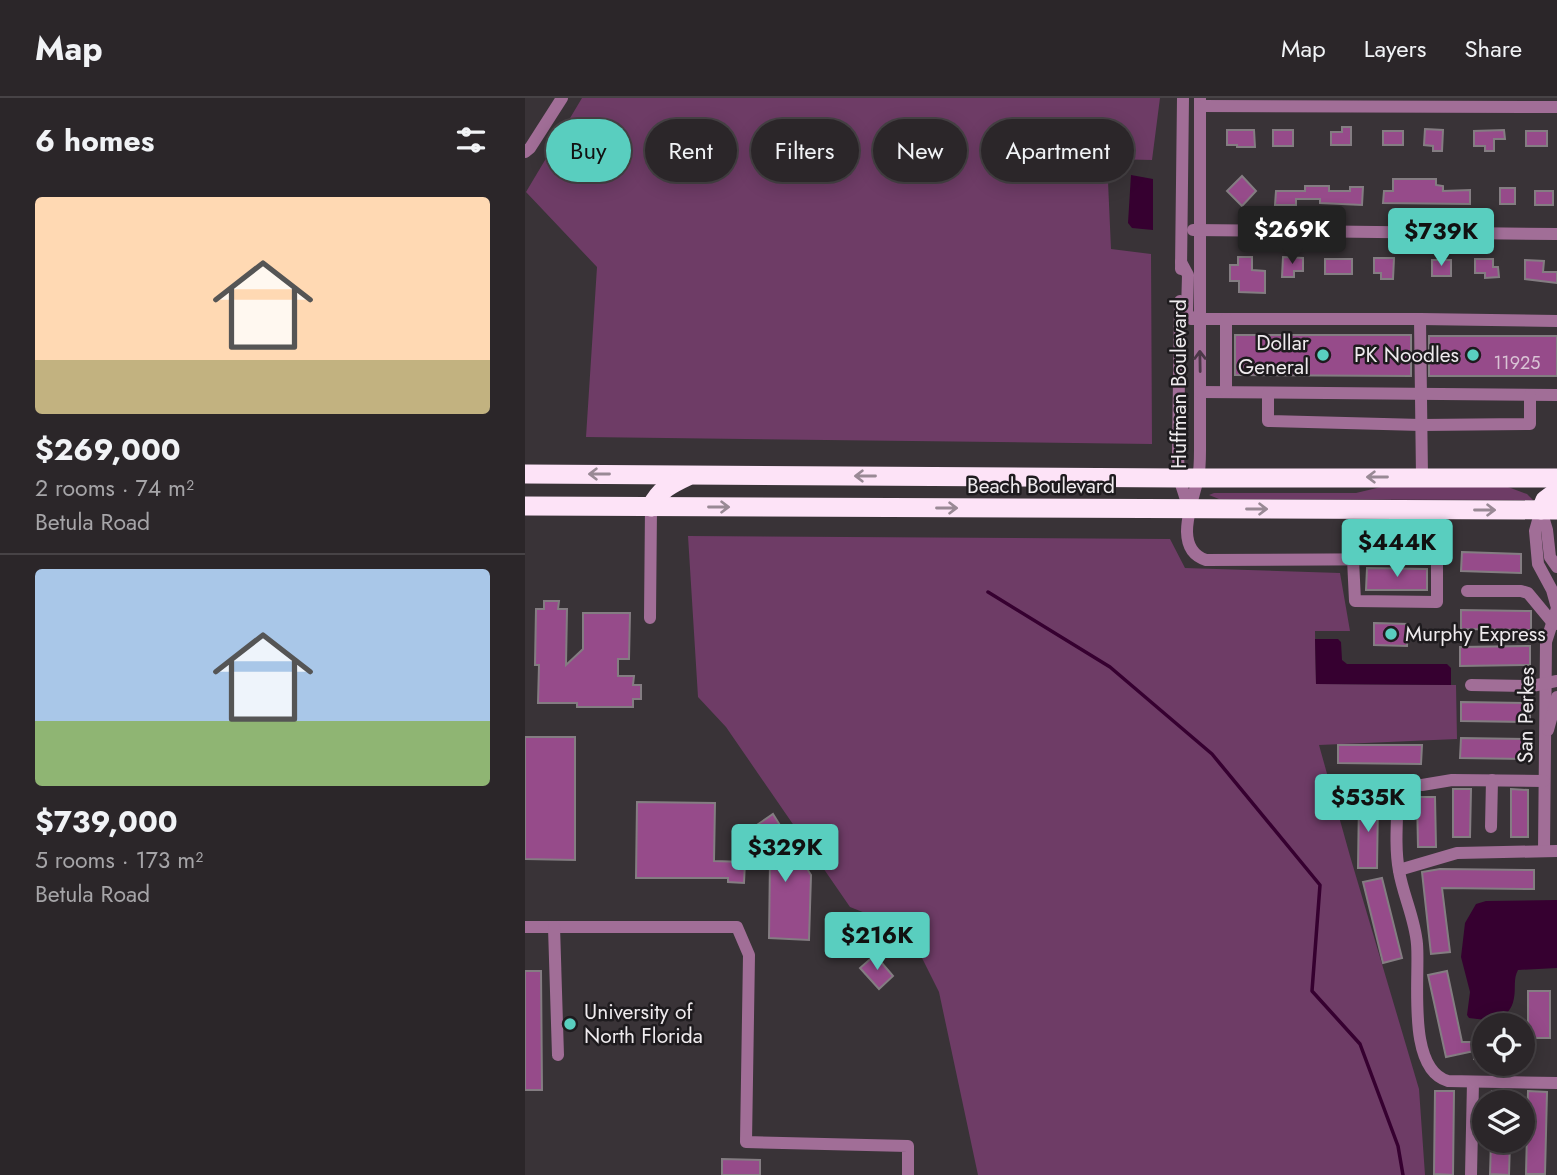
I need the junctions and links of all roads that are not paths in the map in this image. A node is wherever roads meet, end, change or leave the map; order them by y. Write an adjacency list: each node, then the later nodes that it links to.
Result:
1 (562, 98): 5 (street)
2 (1182, 98): 6 (street, Huffman Boulevard)
3 (1201, 102): 4 (street); 7 (street, Huffman Boulevard)
4 (1557, 107)
5 (525, 152)
6 (1182, 230): 7 (street); 9 (street, Huffman Boulevard)
7 (1199, 230): 8 (street); 10 (street, Huffman Boulevard)
8 (1557, 234)
9 (1181, 262): 10 (street); 25 (street, Huffman Boulevard)
10 (1199, 319): 11 (street); 14 (street, Huffman Boulevard, one-way to 10)
11 (1226, 319): 12 (street); 15 (street)
12 (1420, 319): 13 (street); 17 (street)
13 (1557, 321)
14 (1200, 392): 15 (street); 25 (street, Huffman Boulevard)
15 (1226, 392): 16 (street)
16 (1268, 393): 17 (street); 20 (street)
17 (1421, 394): 18 (street); 20 (street)
18 (1530, 395): 19 (street); 20 (street)
19 (1557, 396)
20 (1421, 425): 24 (street)
21 (525, 474): 22 (highway, one-way to 21)
22 (632, 474): 23 (highway); 30 (highway)
23 (692, 474): 25 (highway, one-way to 23); 30 (highway)
24 (1422, 477): 25 (highway, one-way to 25); 26 (highway)
25 (1188, 478): 31 (street, Huffman Boulevard); 31 (street, Huffman Boulevard)
26 (1514, 478): 27 (highway); 33 (highway)
27 (1557, 478)
28 (1557, 491): 33 (highway)
29 (525, 506): 30 (highway, Beach Boulevard)
30 (651, 507): 31 (highway, Beach Boulevard, one-way to 31); 38 (street)
31 (1189, 509): 32 (highway, Beach Boulevard, one-way to 32); 34 (street)
32 (1435, 510): 33 (highway, Beach Boulevard, one-way to 33); 35 (street)
33 (1549, 510): 36 (street); 39 (street, San Perkes)
34 (1353, 559): 35 (street); 35 (street)
35 (1437, 559)
36 (1557, 567)
37 (1467, 591): 39 (street)
38 (650, 618)
39 (1555, 624): 40 (street, San Perkes)
40 (1551, 681): 41 (street); 43 (street, San Perkes)
41 (1471, 685)
42 (1557, 697): 43 (street)
43 (1545, 740): 45 (street, San Perkes)
44 (1492, 780): 45 (street, San Perkes); 47 (street, San Perkes); 48 (street)
45 (1544, 781): 49 (street)
46 (1352, 784): 47 (street, San Perkes)
47 (1398, 785): 50 (street)
48 (1491, 827)
49 (1551, 851): 50 (street)
50 (1399, 870): 54 (street)
51 (525, 927): 52 (street)
52 (554, 927): 53 (street); 56 (street)
53 (558, 1055)
54 (1473, 1082): 55 (street); 57 (street)
55 (1557, 1083)
56 (908, 1175)
57 (1471, 1175)

